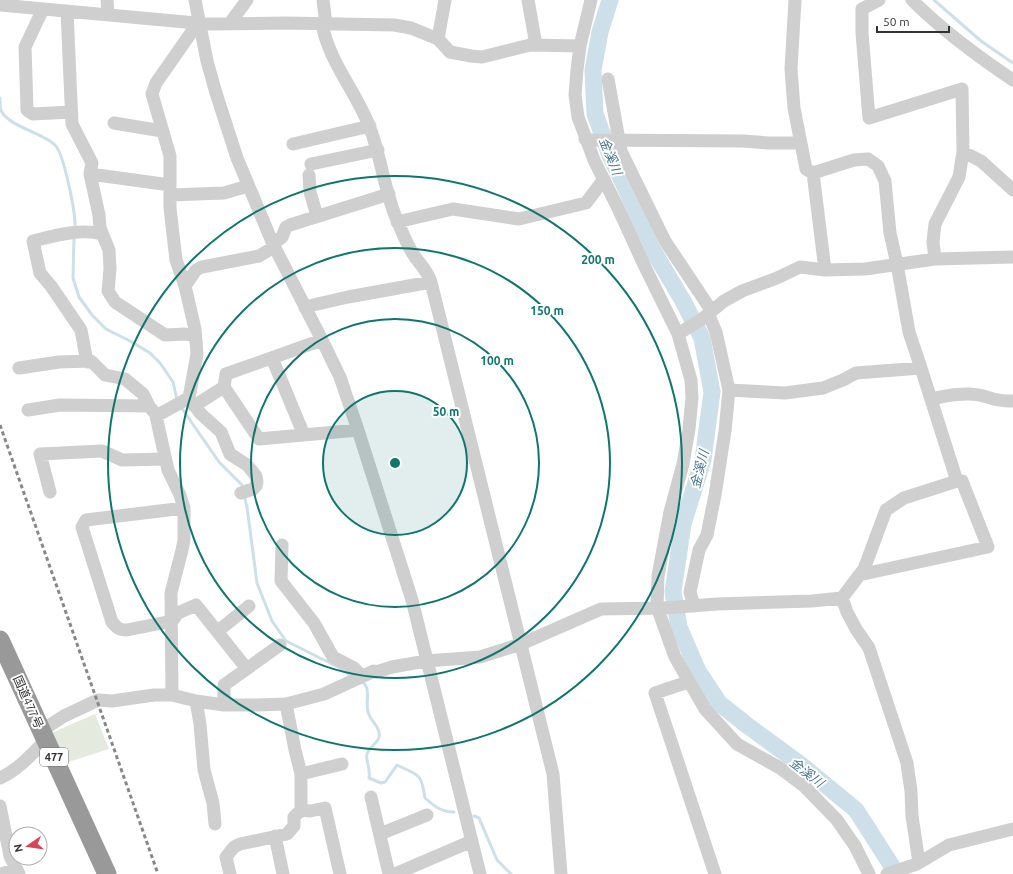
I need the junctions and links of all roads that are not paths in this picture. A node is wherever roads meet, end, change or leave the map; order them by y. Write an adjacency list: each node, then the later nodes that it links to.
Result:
1 (107, 0): 14 (street)
2 (195, 0): 17 (street)
3 (247, 0): 15 (street)
4 (323, 0): 16 (street)
5 (446, 0): 18 (street)
6 (528, 0): 19 (street)
7 (591, 0): 20 (street)
8 (795, 0): 29 (street)
9 (879, 0): 32 (street)
10 (912, 0): 22 (street)
11 (2, 3): 12 (street)
12 (43, 9): 13 (street); 23 (street)
13 (67, 11): 14 (street); 23 (street)
14 (108, 15): 17 (street)
15 (230, 23): 16 (street); 17 (street)
16 (324, 24): 18 (street); 25 (street)
17 (196, 26): 26 (street); 36 (street)
18 (438, 39): 19 (street)
19 (536, 45): 20 (street)
20 (580, 46): 27 (street)
21 (608, 78): 28 (street)
22 (1013, 80)
23 (71, 112): 34 (street)
24 (114, 122): 26 (street)
25 (370, 126): 30 (street); 31 (street)
26 (162, 131): 37 (street)
27 (589, 139): 28 (street); 35 (street)
28 (617, 140): 29 (street); 51 (street)
29 (800, 143): 33 (street)
30 (293, 144)
31 (378, 150): 39 (street); 40 (street)
32 (963, 152): 38 (street); 45 (street)
33 (813, 173): 46 (street); 47 (street)
34 (90, 174): 37 (street); 42 (street)
35 (604, 179): 41 (street); 52 (street)
36 (248, 186): 37 (street); 43 (street)
37 (170, 190): 49 (street)
38 (1013, 190)
39 (389, 194): 40 (street); 41 (street)
40 (317, 216): 43 (street)
41 (397, 222): 48 (street)
42 (102, 234): 53 (street); 56 (street)
43 (273, 246): 49 (street); 50 (street)
44 (1013, 257): 45 (street)
45 (935, 259): 46 (street)
46 (897, 264): 47 (street); 58 (street)
47 (825, 270): 51 (street)
48 (431, 282): 50 (street); 82 (street)
49 (185, 286): 53 (street)
50 (305, 308): 54 (street)
51 (707, 314): 52 (street); 60 (street)
52 (681, 332): 78 (street)
53 (195, 336): 63 (street)
54 (322, 340): 55 (street); 66 (street)
55 (272, 358): 59 (street); 67 (street)
56 (87, 362): 57 (street); 65 (street)
57 (20, 368)
58 (921, 368): 60 (street); 61 (street)
59 (224, 387): 63 (street); 67 (street)
60 (729, 390): 77 (street)
61 (931, 399): 62 (street); 69 (street)
62 (1013, 401)
63 (185, 402): 65 (street); 71 (street)
64 (28, 410): 65 (street)
65 (152, 411): 68 (street)
66 (358, 430): 67 (street); 84 (street)
67 (304, 435)
68 (165, 459): 70 (street); 72 (street)
69 (957, 481): 74 (street); 74 (street)
70 (50, 492)
71 (245, 492)
72 (184, 508): 79 (street); 79 (street)
73 (282, 545): 86 (street)
74 (859, 575): 75 (street)
75 (842, 598): 77 (street); 106 (street)
76 (249, 606): 80 (street)
77 (692, 606): 78 (street)
78 (661, 608): 82 (street); 87 (street)
79 (172, 621): 80 (street); 88 (street)
80 (218, 631): 85 (street)
81 (0, 640): 92 (highway, 国道477号 / 477)
82 (521, 644): 84 (street); 116 (street)
83 (280, 645): 85 (street)
84 (426, 661): 86 (street); 105 (street)
85 (247, 669): 91 (street)
86 (357, 678): 90 (street)
87 (688, 682): 117 (street); 118 (street)
88 (172, 695): 89 (street); 92 (street)
89 (196, 701): 91 (street); 100 (street)
90 (286, 704): 91 (street); 94 (street)
91 (224, 705)
92 (43, 735): 95 (street); 109 (highway, 国道477号 / 477)
93 (342, 764): 94 (street)
94 (301, 774): 98 (street)
95 (0, 778)
96 (371, 796): 103 (street)
97 (0, 806): 101 (street)
98 (301, 810): 104 (street); 112 (street)
99 (426, 815): 103 (street)
100 (215, 824)
101 (2, 828): 107 (street)
102 (1013, 830): 106 (street)
103 (380, 834): 113 (street)
104 (275, 836): 110 (street); 111 (street)
105 (472, 841): 114 (street); 115 (street)
106 (918, 862): 119 (street)
107 (17, 871): 108 (street)
108 (1, 874)
109 (107, 874)
110 (230, 874)
111 (283, 874)
112 (340, 874)
113 (389, 874)
114 (395, 874)
115 (480, 874)
116 (561, 874)
117 (715, 874)
118 (869, 874)
119 (887, 874)

